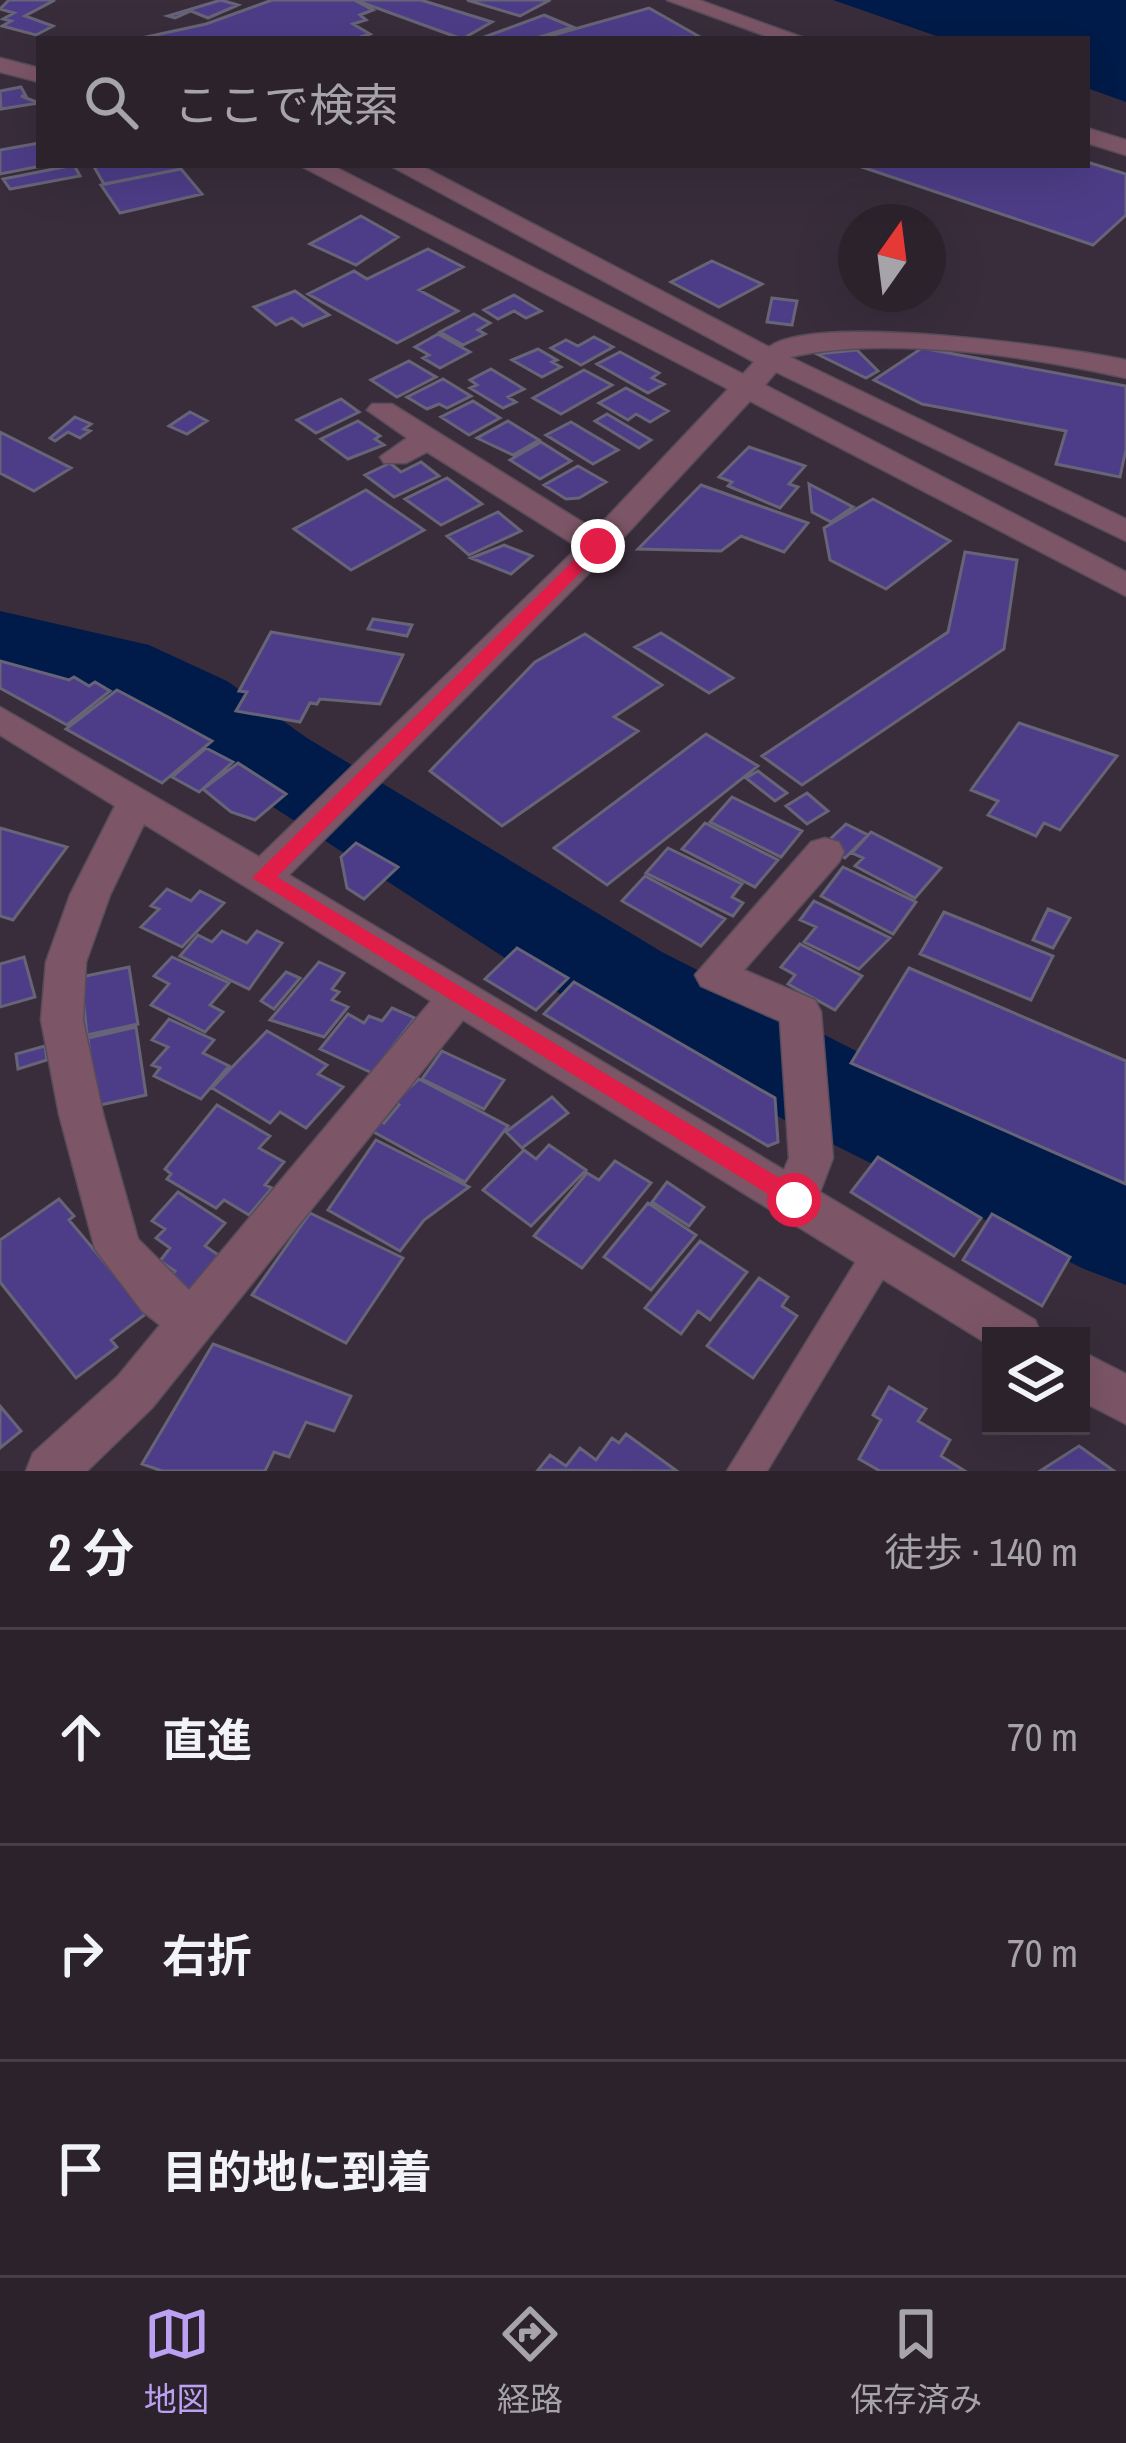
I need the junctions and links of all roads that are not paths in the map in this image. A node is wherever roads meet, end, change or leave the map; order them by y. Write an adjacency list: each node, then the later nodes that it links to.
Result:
1 (678, 0): 2 (street)
2 (787, 36)
3 (0, 40): 4 (street)
4 (36, 49)
5 (0, 65): 6 (street)
6 (36, 74)
7 (1090, 136): 8 (street)
8 (1126, 148)
9 (317, 168): 12 (street)
10 (407, 168): 11 (street)
11 (455, 193): 12 (street); 13 (street)
12 (412, 213): 15 (street)
13 (771, 359): 14 (street); 15 (street); 18 (street)
14 (1126, 369)
15 (742, 388): 20 (street); 22 (street)
16 (382, 410): 17 (street)
17 (428, 439): 19 (street); 22 (street)
18 (973, 455): 20 (street); 21 (street)
19 (395, 458)
20 (929, 484): 23 (street)
21 (1126, 531)
22 (598, 546): 27 (street)
23 (1126, 585)
24 (0, 719): 25 (street)
25 (135, 803): 27 (street); 31 (street)
26 (825, 852): 29 (street)
27 (262, 878): 28 (street)
28 (458, 997): 29 (street); 31 (street)
29 (794, 1200): 30 (street)
30 (880, 1252): 32 (street); 36 (lane)
31 (193, 1321): 35 (street)
32 (1003, 1327)
33 (1090, 1379): 34 (street)
34 (1126, 1401)
35 (50, 1471)
36 (746, 1471)

